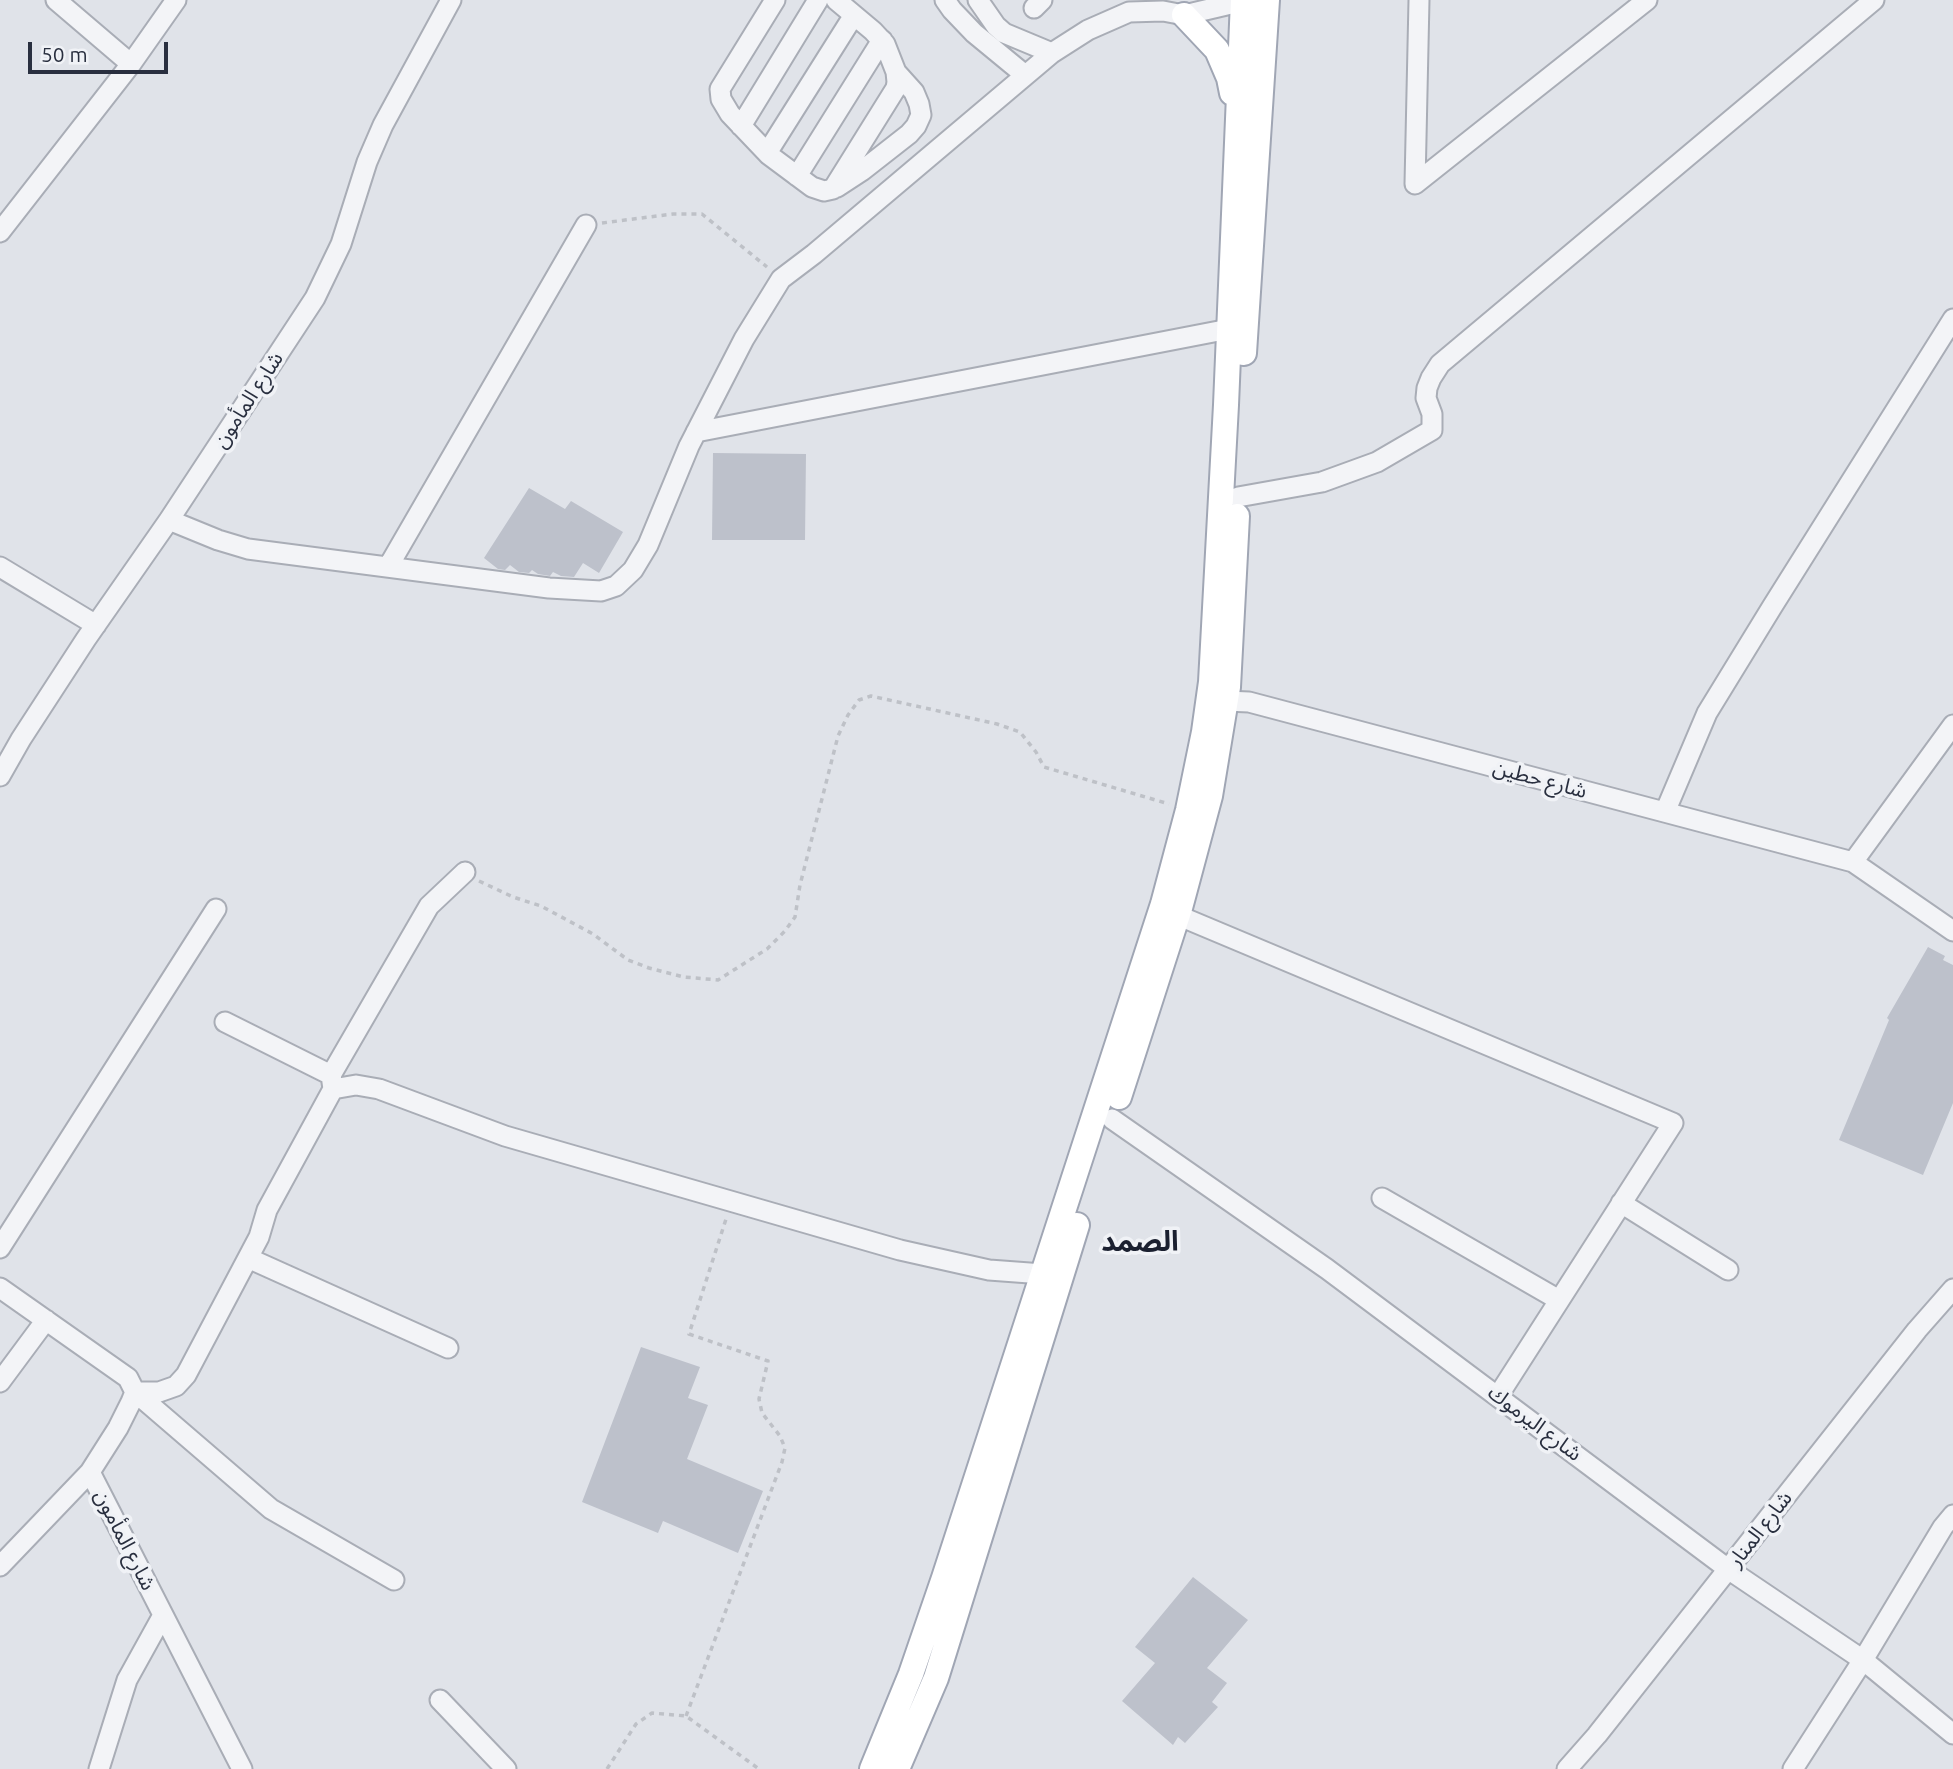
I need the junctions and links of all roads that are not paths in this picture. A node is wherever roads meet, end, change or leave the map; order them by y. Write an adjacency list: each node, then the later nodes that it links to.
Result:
1 (56, 0): 19 (street)
2 (176, 0): 19 (street)
3 (451, 0): 33 (street, شارع المأمون)
4 (775, 0): 23 (street)
5 (818, 0): 23 (street)
6 (836, 0): 14 (street)
7 (945, 0): 21 (street)
8 (978, 0): 18 (street)
9 (1117, 0): 16 (street)
10 (1419, 0): 11 (street)
11 (1647, 0)
12 (1874, 0): 32 (street)
13 (1250, 1): 15 (street); 22 (main road); 32 (main road)
14 (854, 15): 17 (street); 24 (street)
15 (1184, 15): 16 (street); 22 (main road)
16 (1088, 30): 18 (street)
17 (882, 40): 20 (street); 25 (street)
18 (1052, 53): 21 (street)
19 (131, 64): 28 (street)
20 (896, 72): 26 (street); 26 (street)
21 (1025, 75): 31 (street)
22 (1238, 118): 30 (main road)
23 (741, 126): 24 (street)
24 (767, 153): 25 (street)
25 (796, 176): 26 (street)
26 (833, 189)
27 (586, 225): 35 (street)
28 (0, 232)
29 (1953, 319): 40 (street)
30 (1230, 329): 31 (street); 54 (main road)
31 (696, 432): 35 (street)
32 (1238, 496): 37 (main road)
33 (169, 520): 35 (street); 36 (street, شارع المأمون)
34 (0, 567): 36 (street)
35 (388, 567)
36 (96, 625): 39 (street, شارع المأمون)
37 (1226, 701): 40 (street, شارع حطين); 44 (main road)
38 (1953, 725): 41 (street)
39 (0, 776)
40 (1665, 812): 41 (street, شارع حطين)
41 (1853, 862): 45 (street, شارع حطين)
42 (465, 872): 47 (street)
43 (216, 909): 51 (street)
44 (1177, 915): 48 (main road); 50 (street)
45 (1953, 931)
46 (225, 1022): 47 (street)
47 (332, 1082): 52 (street); 54 (street)
48 (1112, 1119): 62 (street, شارع اليرموك); 76 (main road)
49 (1382, 1198): 57 (street)
50 (1621, 1203): 53 (street); 57 (street)
51 (0, 1248)
52 (248, 1258): 59 (street); 61 (street)
53 (1728, 1270)
54 (1043, 1274): 75 (main road)
55 (0, 1288): 58 (street)
56 (1953, 1289): 66 (street, شارع المنار)
57 (1559, 1300): 62 (street)
58 (46, 1320): 60 (street); 61 (street)
59 (448, 1349)
60 (0, 1382)
61 (135, 1392): 63 (street, شارع المأمون); 67 (street)
62 (1498, 1396): 66 (street, شارع اليرموك)
63 (90, 1472): 65 (street); 68 (street, شارع المأمون)
64 (1953, 1515): 69 (street)
65 (0, 1566)
66 (1728, 1569): 69 (street, شارع اليرموك); 77 (street, شارع المنار)
67 (394, 1580)
68 (163, 1615): 72 (street); 73 (street, شارع المأمون)
69 (1863, 1660): 71 (street, شارع اليرموك); 78 (street)
70 (440, 1700): 74 (street)
71 (1953, 1734)
72 (99, 1769)
73 (242, 1769)
74 (506, 1769)
75 (872, 1769)
76 (897, 1769)
77 (1567, 1769)
78 (1793, 1769)

